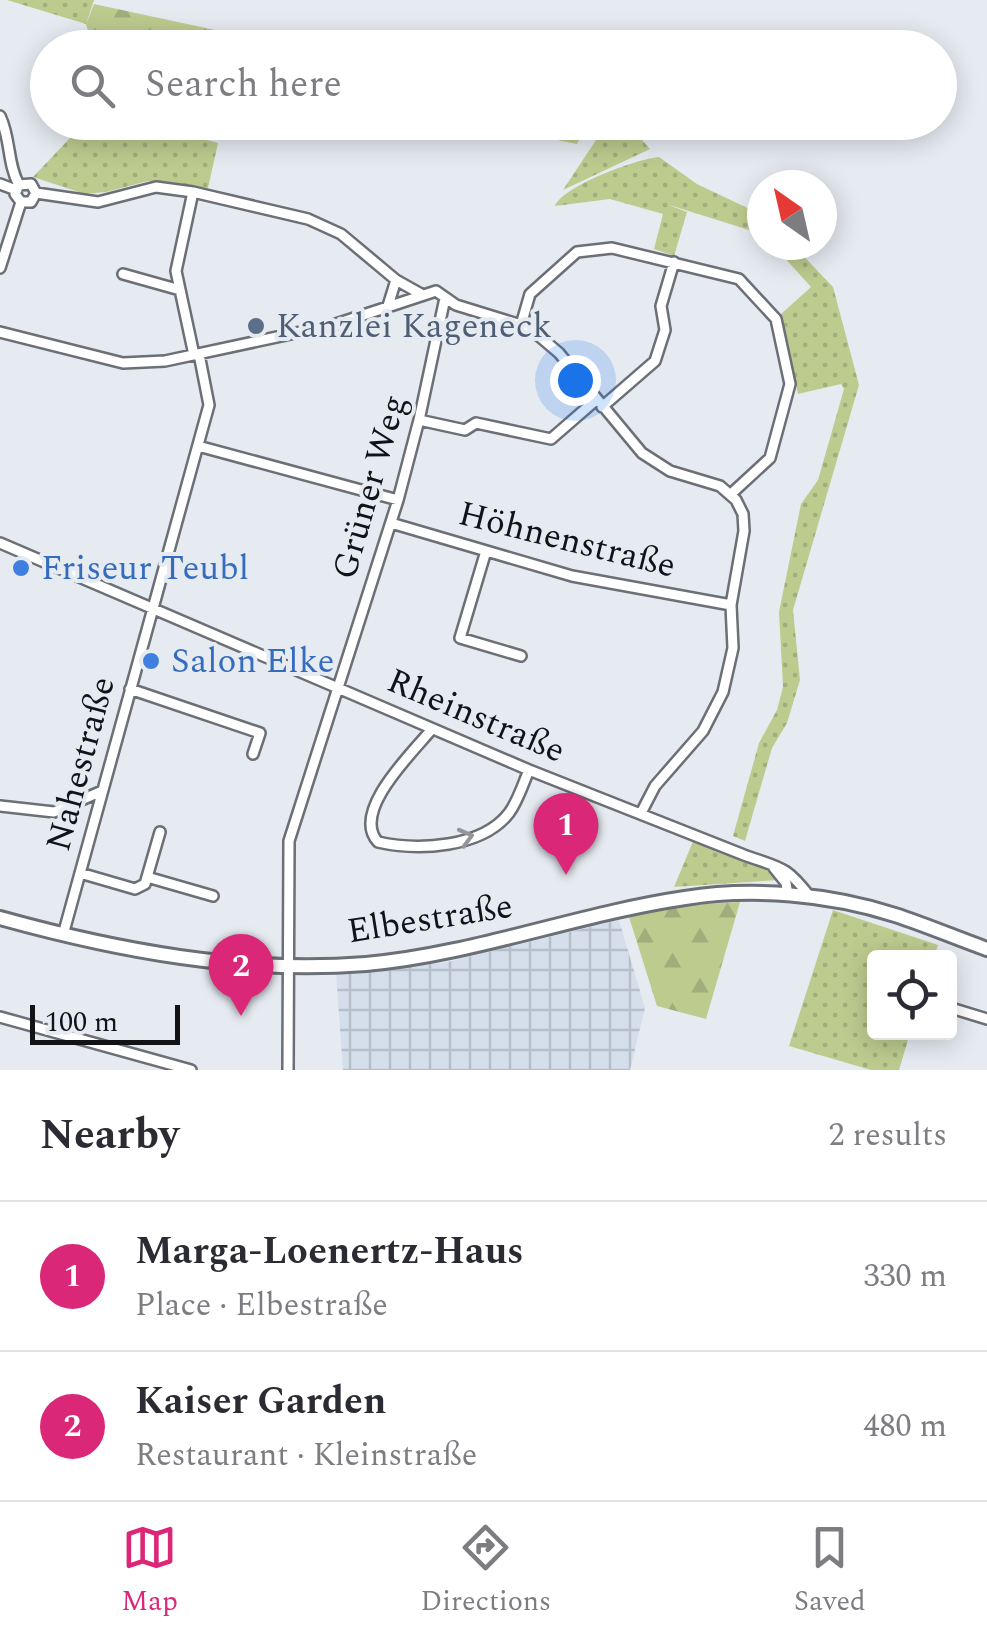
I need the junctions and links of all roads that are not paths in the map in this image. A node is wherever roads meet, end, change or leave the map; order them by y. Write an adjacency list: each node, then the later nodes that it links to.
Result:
1 (0, 116): 3 (street)
2 (0, 184): 3 (street)
3 (18, 188): 5 (street); 6 (street)
4 (193, 192): 5 (street); 10 (street); 11 (street, Nahestraße)
5 (36, 193): 6 (street)
6 (21, 202): 8 (street)
7 (674, 262): 15 (street); 18 (street); 21 (street)
8 (0, 268)
9 (123, 274): 11 (street)
10 (396, 280): 12 (street); 14 (street)
11 (180, 290): 17 (street, Nahestraße)
12 (421, 294): 13 (street); 14 (street)
13 (445, 298): 15 (street); 19 (street, Grüner Weg)
14 (386, 309): 17 (street)
15 (520, 325): 18 (street)
16 (0, 332): 17 (street)
17 (197, 355): 20 (street, Nahestraße)
18 (600, 403): 19 (street); 21 (street)
19 (420, 420): 22 (street, Grüner Weg)
20 (198, 446): 22 (street); 27 (street, Nahestraße)
21 (732, 494): 26 (street)
22 (398, 500): 23 (street, Grüner Weg)
23 (391, 523): 25 (street, Höhnenstraße); 29 (street, Grüner Weg)
24 (0, 543): 27 (street, Rheinstraße)
25 (486, 551): 26 (street, Höhnenstraße); 28 (street)
26 (731, 605): 36 (street)
27 (151, 608): 29 (street, Rheinstraße); 30 (street, Nahestraße)
28 (521, 656)
29 (339, 688): 31 (street, Rheinstraße); 47 (street, Grüner Weg)
30 (130, 689): 32 (street); 34 (street, Nahestraße)
31 (432, 728): 33 (street, Rheinstraße); 33 (street, one-way to 33)
32 (253, 754)
33 (528, 770): 36 (street, Rheinstraße)
34 (102, 791): 35 (street); 39 (street, Nahestraße)
35 (0, 806)
36 (641, 813): 38 (street, Rheinstraße)
37 (160, 832): 40 (street)
38 (768, 864): 41 (street); 43 (street, Rheinstraße)
39 (80, 873): 40 (street); 45 (street, Nahestraße)
40 (148, 877): 42 (street)
41 (788, 895): 43 (main road, Elbestraße); 47 (main road, Elbestraße)
42 (214, 896)
43 (810, 897): 46 (main road, Elbestraße)
44 (0, 918): 45 (main road, Elbestraße)
45 (63, 936): 47 (main road, Elbestraße)
46 (987, 949)
47 (288, 964): 52 (street, Grüner Weg)
48 (957, 1010): 50 (street)
49 (0, 1017): 51 (street)
50 (987, 1019)
51 (191, 1070)
52 (288, 1070)

